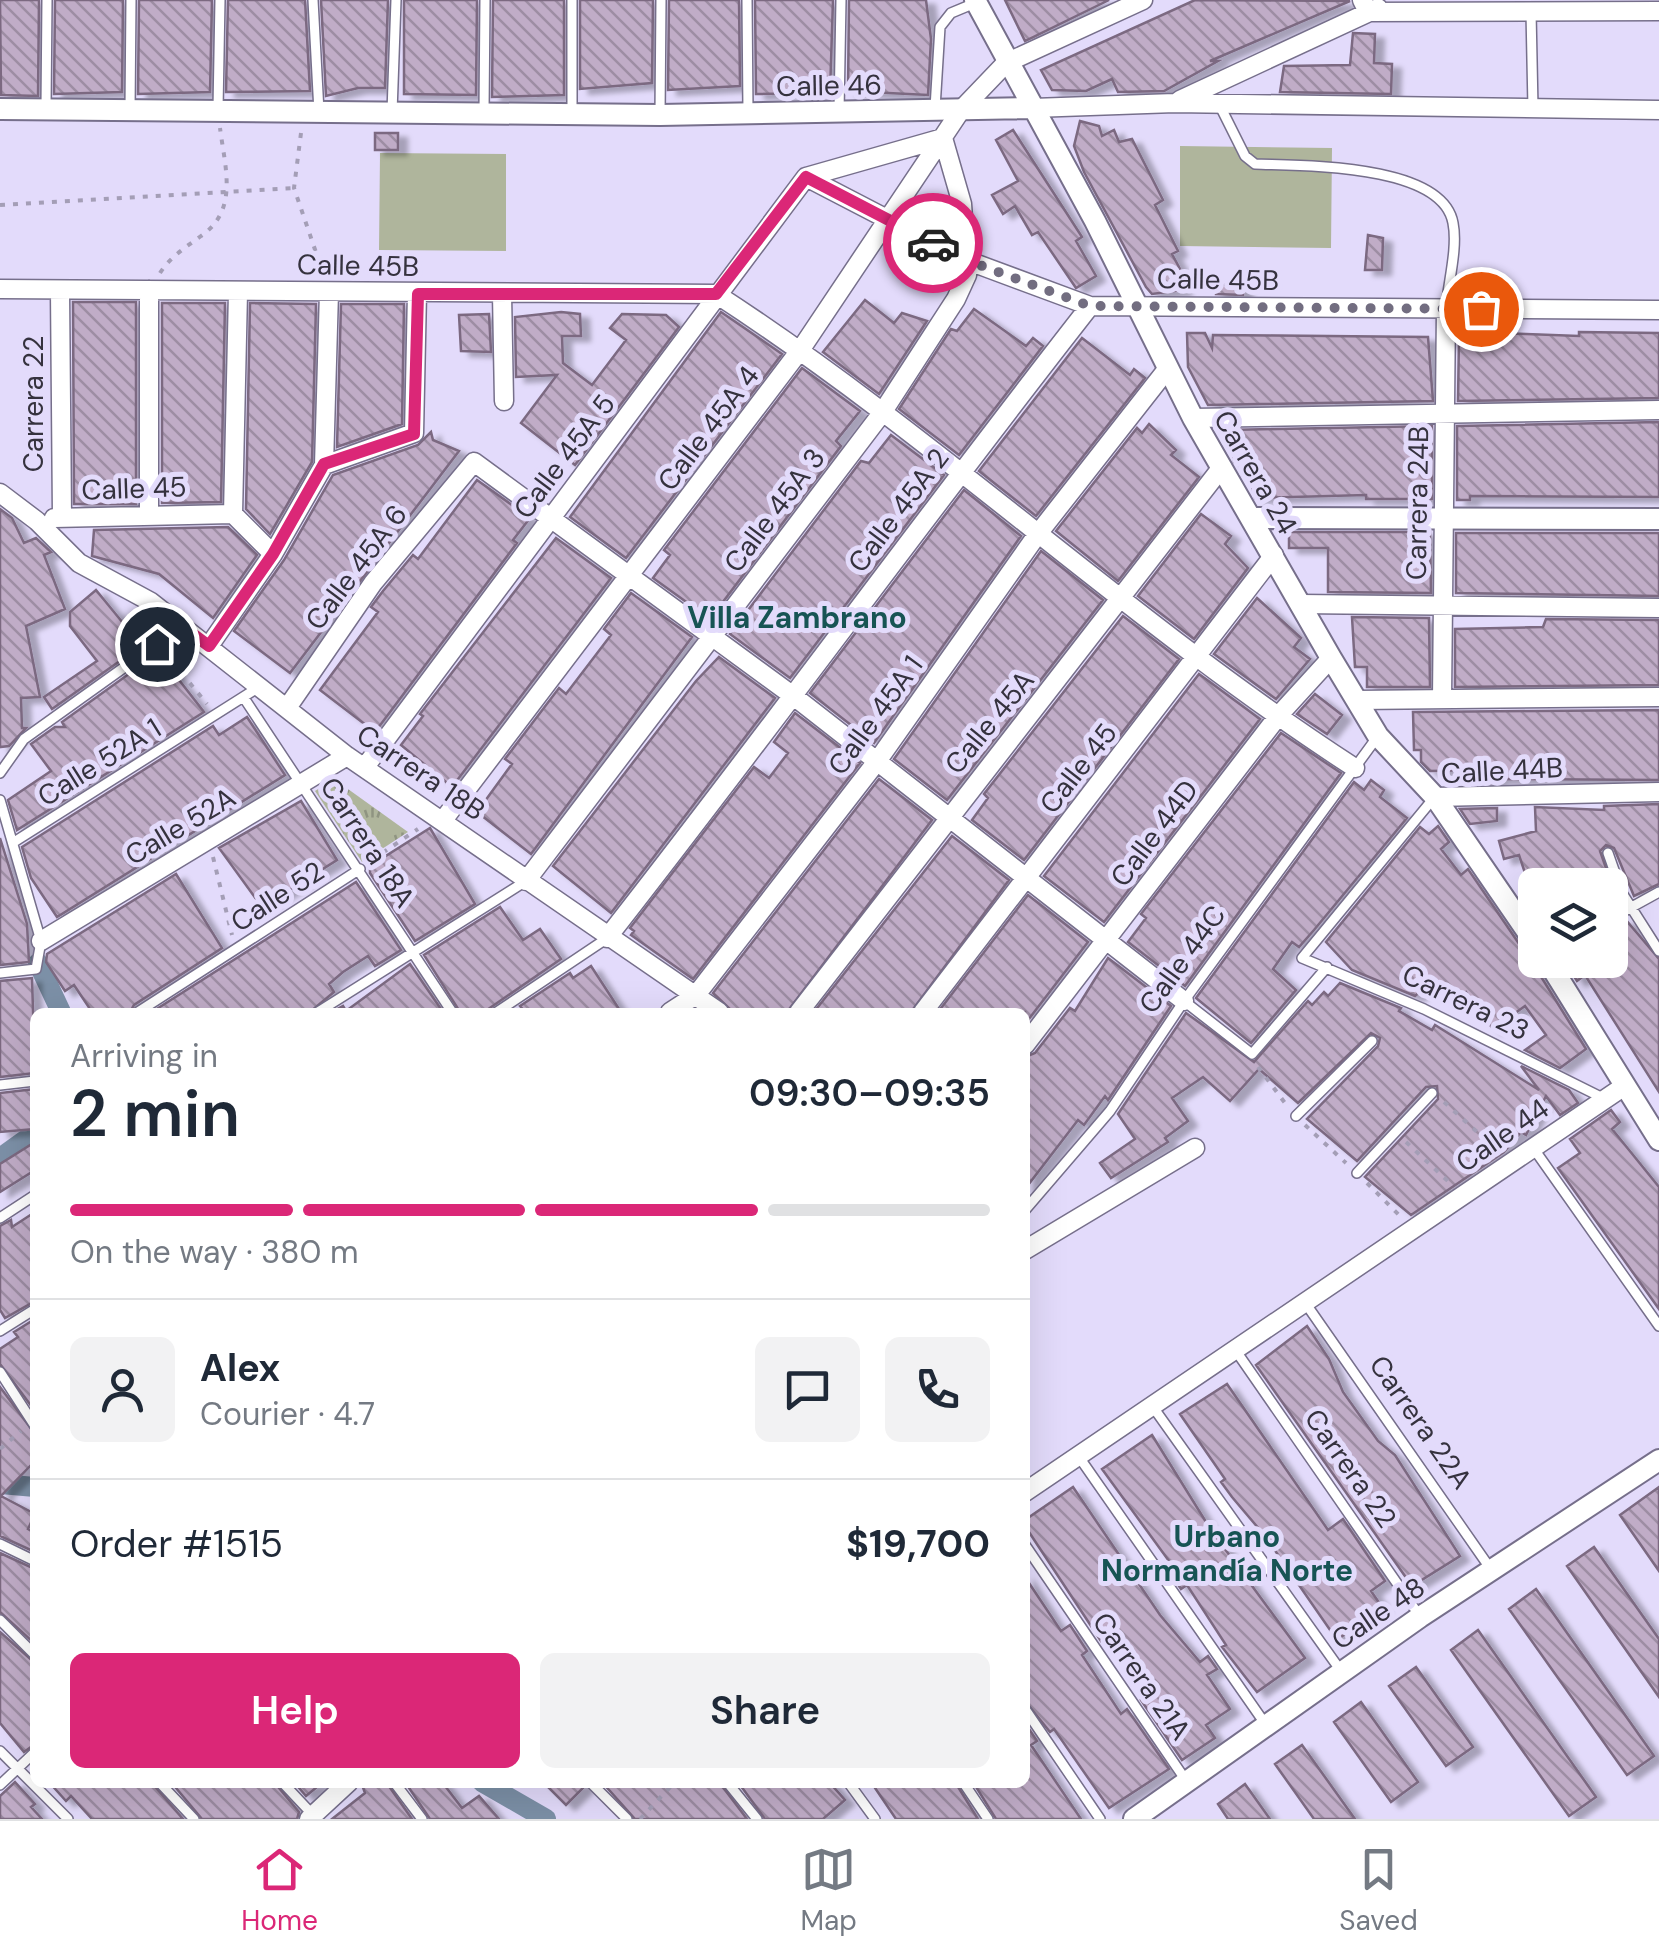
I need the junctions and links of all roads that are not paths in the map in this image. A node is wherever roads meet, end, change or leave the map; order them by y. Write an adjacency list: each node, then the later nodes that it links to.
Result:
1 (47, 0): 23 (lane)
2 (131, 0): 24 (lane)
3 (220, 0): 28 (lane)
4 (313, 0): 30 (lane)
5 (396, 0): 31 (lane)
6 (485, 0): 34 (lane)
7 (572, 0): 32 (lane)
8 (661, 0): 35 (lane)
9 (747, 0): 33 (lane)
10 (840, 0): 29 (lane)
11 (1143, 0): 17 (street)
12 (1395, 0): 14 (street)
13 (975, 1): 17 (street, Carrera 24); 25 (lane)
14 (1365, 6): 16 (street); 18 (street)
15 (1659, 11): 16 (street)
16 (1530, 12): 21 (lane)
17 (1006, 63): 20 (street, Carrera 24); 26 (street, Calle 45A 4)
18 (1175, 103): 19 (street, Calle 46); 20 (street, Calle 46)
19 (1219, 103): 21 (street, Calle 46); 50 (lane)
20 (1033, 108): 26 (street, Calle 46); 49 (street, Carrera 24)
21 (1533, 108): 27 (street, Calle 46)
22 (0, 109): 23 (street, Calle 46)
23 (46, 110): 24 (street, Calle 46)
24 (130, 110): 28 (street, Calle 46)
25 (935, 110): 26 (street, Calle 46); 29 (street, Calle 46)
26 (961, 110): 36 (street, Calle 45A 4)
27 (1659, 110)
28 (218, 112): 30 (street, Calle 46)
29 (839, 113): 33 (street, Calle 46)
30 (313, 114): 31 (street, Calle 46)
31 (392, 114): 34 (street, Calle 46)
32 (572, 114): 34 (street, Calle 46); 35 (street, Calle 46)
33 (748, 114): 35 (street, Calle 46)
34 (484, 115)
35 (660, 115)
36 (943, 138): 37 (street); 38 (street, Calle 45A 4); 39 (street, Calle 45A 3)
37 (806, 177): 38 (street, Calle 45B); 47 (street, Calle 45A 5)
38 (891, 220): 39 (street, Calle 45B); 52 (street, Calle 45A 4)
39 (966, 260): 48 (street, Calle 45B); 56 (street, Calle 45A 3)
40 (0, 290): 41 (street, Calle 45B)
41 (60, 290): 42 (street, Calle 45B); 67 (street, Carrera 22)
42 (149, 290): 43 (street, Calle 45B); 63 (street)
43 (238, 292): 44 (street, Calle 45B); 64 (street)
44 (329, 292): 45 (street, Calle 45B); 59 (street)
45 (418, 294): 46 (street, Calle 45B); 59 (street)
46 (502, 294): 47 (street, Calle 45B); 54 (street)
47 (716, 294): 52 (street); 65 (street, Calle 45A 5)
48 (1090, 306): 49 (street, Calle 45B); 61 (street, Calle 45A 2)
49 (1136, 306): 50 (street, Calle 45B); 53 (street, Carrera 24)
50 (1446, 309): 51 (street, Calle 45B); 57 (street, Carrera 24B)
51 (1659, 310)
52 (801, 349): 56 (street); 74 (street, Calle 45A 4)
53 (1168, 368): 58 (street, Carrera 24); 71 (street, Calle 45A 1)
54 (504, 401)
55 (1659, 410): 57 (street)
56 (882, 413): 61 (street); 80 (street, Calle 45A 3)
57 (1446, 414): 58 (street); 66 (street, Carrera 24B)
58 (1193, 418): 60 (street, Carrera 24)
59 (324, 464): 72 (street)
60 (1222, 467): 68 (street, Carrera 24); 75 (street, Calle 45A)
61 (959, 472): 71 (street); 86 (street, Calle 45A 2)
62 (3, 497): 70 (street, Carrera 18B)
63 (149, 513): 64 (street, Calle 45); 67 (street, Calle 45)
64 (233, 514): 72 (street)
65 (553, 516): 74 (street); 89 (street, Calle 45A 6); 94 (street, Calle 45A 5)
66 (1445, 516): 68 (street); 69 (street); 77 (street, Carrera 24B)
67 (62, 518): 70 (street, Calle 45)
68 (1252, 518): 73 (street, Carrera 24)
69 (1659, 519)
70 (36, 520): 79 (street, Carrera 18B)
71 (1037, 535): 75 (street); 93 (street, Calle 45A 1)
72 (273, 554): 81 (street)
73 (1274, 555): 76 (street, Carrera 24); 82 (street, Calle 45)
74 (632, 576): 80 (street); 101 (street, Calle 45A 4)
75 (1123, 599): 82 (street); 102 (street, Calle 45A)
76 (1300, 604): 77 (street); 83 (street, Carrera 24)
77 (1444, 607): 78 (street); 87 (street, Carrera 24B)
78 (1659, 608)
79 (182, 626): 81 (street, Carrera 18B); 96 (lane)
80 (712, 636): 86 (street); 107 (street, Calle 45A 3)
81 (209, 646): 84 (street, Carrera 18B)
82 (1199, 656): 90 (street); 106 (street, Calle 45)
83 (1331, 658): 88 (street, Carrera 24); 90 (street, Calle 44D)
84 (251, 692): 89 (street, Carrera 18B); 97 (lane, Carrera 18A); 103 (lane, Calle 52A 1)
85 (1659, 697): 87 (street)
86 (796, 698): 93 (street); 111 (street, Calle 45A 2)
87 (1442, 699): 88 (street)
88 (1356, 700): 91 (street, Carrera 24)
89 (286, 708): 92 (street, Carrera 18B)
90 (1279, 715): 95 (street); 113 (street, Calle 44D)
91 (1378, 736): 95 (lane, Calle 44C); 99 (street, Carrera 24)
92 (347, 756): 94 (street, Carrera 18B); 97 (street, Calle 52A)
93 (878, 760): 102 (street); 120 (street, Calle 45A 1)
94 (364, 767): 101 (street, Carrera 18B)
95 (1355, 768): 121 (lane, Calle 44C)
96 (0, 773)
97 (303, 784): 105 (lane, Carrera 18A); 112 (street, Calle 52A)
98 (1659, 792): 99 (street, Calle 44B)
99 (1435, 797): 110 (street, Carrera 24); 116 (lane, Calle 44B)
100 (0, 800): 103 (lane)
101 (441, 818): 107 (street, Carrera 18B)
102 (947, 819): 106 (street); 128 (street, Calle 45A)
103 (14, 842): 112 (lane)
104 (1608, 853): 109 (lane)
105 (360, 868): 115 (lane, Carrera 18A); 122 (lane, Calle 52)
106 (1026, 880): 113 (street); 129 (street, Calle 45)
107 (526, 881): 111 (street, Carrera 18B); 115 (lane)
108 (1659, 892): 109 (lane)
109 (1629, 906): 114 (lane)
110 (1518, 918)
111 (607, 938): 120 (street, Carrera 18B); 125 (lane)
112 (41, 941): 118 (lane)
113 (1106, 941): 121 (street); 130 (street, Calle 44D)
114 (1659, 951)
115 (413, 952): 123 (lane); 124 (lane, Carrera 18A)
116 (1302, 958): 117 (lane, Carrera 23)
117 (1327, 967): 121 (lane); 135 (lane, Carrera 23)
118 (0, 973)
119 (1557, 978): 135 (street)
120 (696, 996): 126 (street); 127 (street, Carrera 18B)
121 (1184, 1001): 142 (lane, Calle 44C)
122 (144, 1008)
123 (324, 1008)
124 (449, 1008)
125 (502, 1008)
126 (676, 1008)
127 (712, 1008)
128 (802, 1008)
129 (926, 1008)
130 (1030, 1039)
131 (1372, 1041): 136 (lane)
132 (30, 1082): 133 (lane)
133 (0, 1085)
134 (1432, 1093): 140 (lane)
135 (1614, 1093): 137 (street); 138 (street, Calle 44)
136 (1296, 1116)
137 (1659, 1140)
138 (1532, 1147): 145 (street, Calle 44); 147 (lane)
139 (1196, 1148): 144 (street)
140 (1357, 1173)
141 (30, 1198): 143 (lane)
142 (1030, 1204)
143 (0, 1218)
144 (1030, 1247)
145 (1306, 1304): 149 (street, Calle 44); 159 (lane, Carrera 22A)
146 (30, 1312): 148 (lane)
147 (1659, 1326)
148 (0, 1331)
149 (1236, 1351): 151 (street, Calle 44); 160 (lane, Carrera 22)
150 (0, 1372): 152 (lane)
151 (1154, 1407): 153 (street, Calle 44); 163 (lane)
152 (30, 1418)
153 (1078, 1457): 155 (street, Calle 44); 165 (lane)
154 (1659, 1460): 159 (street, Calle 48)
155 (1030, 1489)
156 (0, 1544): 158 (lane)
157 (1030, 1553): 170 (lane, Carrera 21A)
158 (30, 1559)
159 (1492, 1570): 160 (street, Calle 48)
160 (1420, 1617): 163 (street, Calle 48)
161 (0, 1620): 162 (lane)
162 (30, 1651)
163 (1342, 1671): 165 (street, Calle 48)
164 (1030, 1716): 189 (lane)
165 (1266, 1726): 170 (street, Calle 48)
166 (0, 1750): 168 (lane)
167 (30, 1757): 168 (lane)
168 (18, 1769): 169 (lane); 171 (lane)
169 (30, 1781)
170 (1188, 1782): 190 (street, Calle 48)
171 (0, 1786)
172 (37, 1788): 182 (lane)
173 (165, 1788): 183 (lane)
174 (287, 1788): 181 (lane)
175 (342, 1788): 181 (street)
176 (399, 1788): 184 (lane)
177 (596, 1788): 185 (lane)
178 (732, 1788): 186 (lane)
179 (852, 1788): 187 (lane)
180 (967, 1788): 188 (lane)
181 (311, 1817)
182 (68, 1819)
183 (194, 1819)
184 (422, 1819)
185 (627, 1819)
186 (758, 1819)
187 (875, 1819)
188 (988, 1819)
189 (1100, 1819)
190 (1134, 1819)

